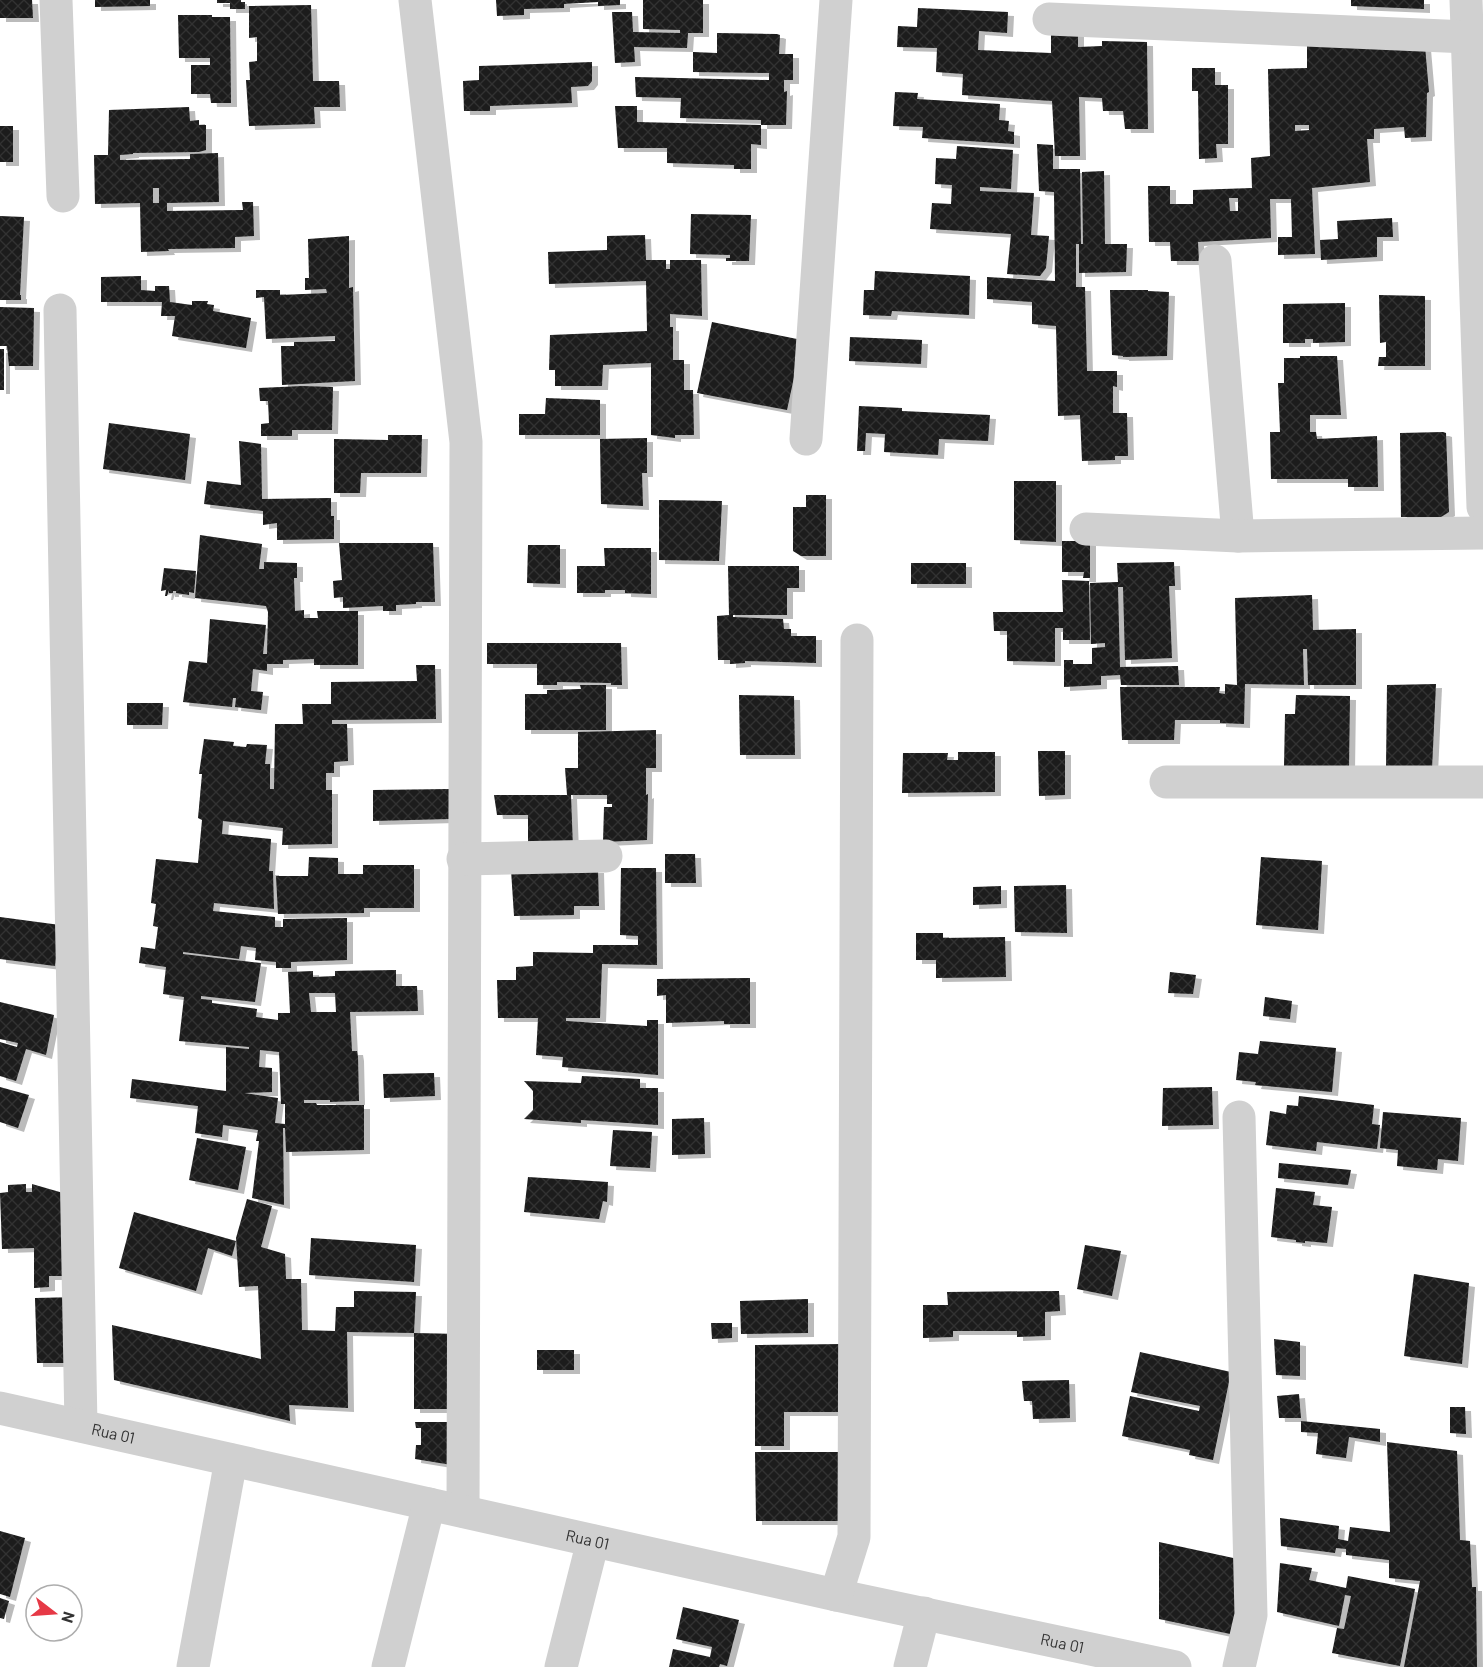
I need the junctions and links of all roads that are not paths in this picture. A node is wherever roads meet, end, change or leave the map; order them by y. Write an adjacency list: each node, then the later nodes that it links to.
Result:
1 (56, 0): 7 (street)
2 (415, 0): 19 (street)
3 (836, 0): 10 (street)
4 (1466, 0): 6 (street)
5 (1049, 19): 6 (street)
6 (1468, 37): 11 (street)
7 (63, 196)
8 (1215, 261): 14 (street)
9 (60, 310): 22 (street)
10 (806, 439)
11 (1483, 507)
12 (1086, 529): 14 (street)
13 (1483, 533): 14 (street)
14 (1238, 536)
15 (857, 640): 27 (street)
16 (1166, 782): 17 (street)
17 (1483, 782)
18 (606, 856): 19 (street)
19 (463, 859): 25 (street)
20 (1239, 1117): 34 (street)
21 (0, 1408): 22 (street, Rua 01)
22 (81, 1426): 23 (street, Rua 01)
23 (231, 1460): 24 (street, Rua 01); 29 (street)
24 (429, 1504): 25 (street, Rua 01); 30 (street)
25 (463, 1511): 26 (street, Rua 01)
26 (593, 1540): 27 (street, Rua 01); 31 (street)
27 (836, 1595): 28 (street, Rua 01)
28 (924, 1613): 32 (street); 33 (street, Rua 01)
29 (193, 1667)
30 (388, 1667)
31 (561, 1667)
32 (910, 1667)
33 (1174, 1667)
34 (1239, 1667)

